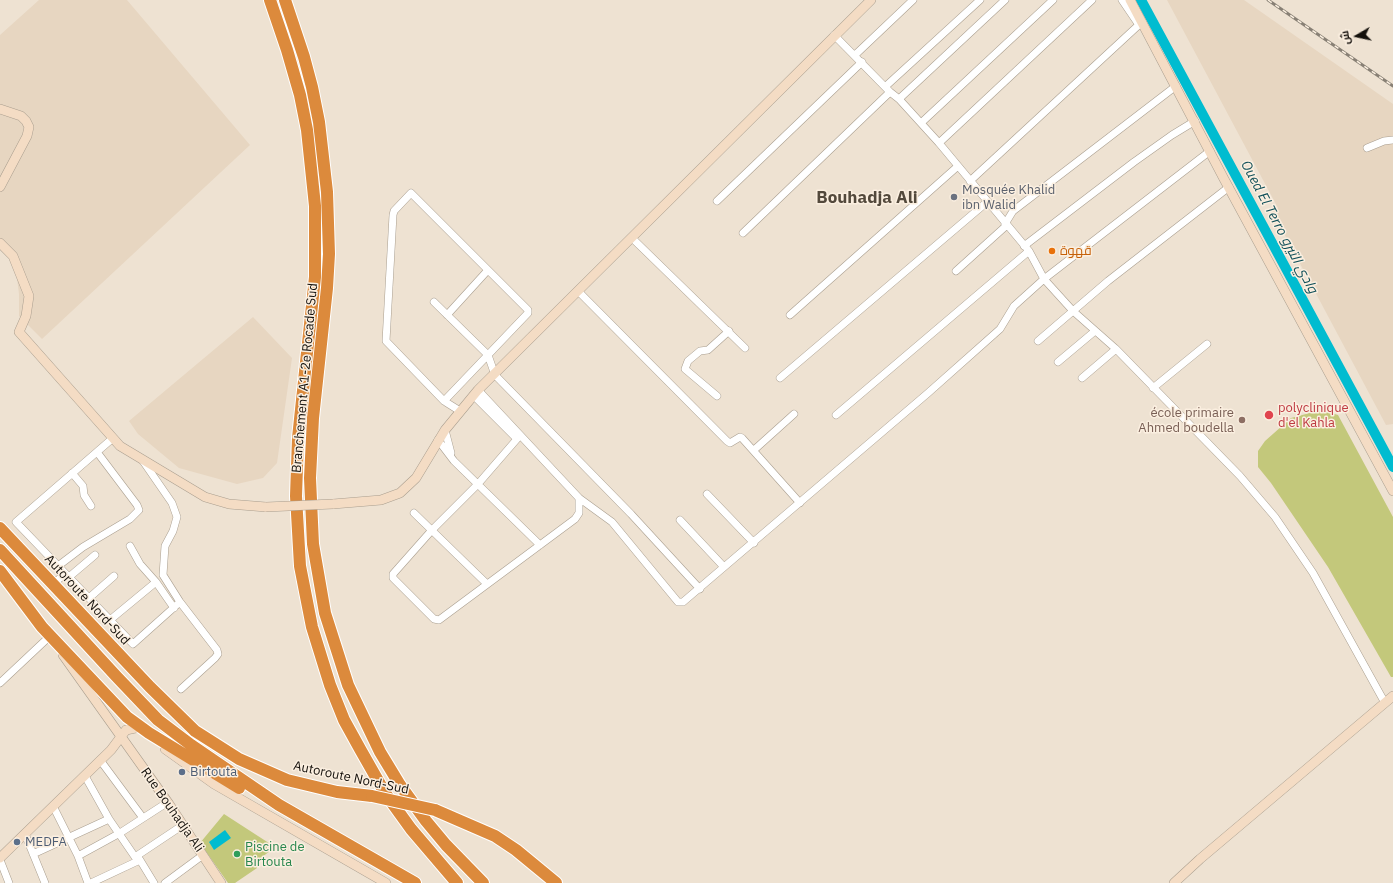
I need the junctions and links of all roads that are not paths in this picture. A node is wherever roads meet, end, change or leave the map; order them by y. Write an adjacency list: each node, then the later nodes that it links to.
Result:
1 (270, 0): 130 (highway, Branchement A1-2e Rocade Sud)
2 (284, 0): 131 (highway, Branchement A1-2e Rocade Sud)
3 (871, 0): 12 (street)
4 (913, 0): 13 (street)
5 (980, 0): 16 (street)
6 (1005, 0): 17 (street)
7 (1053, 0): 20 (street)
8 (1092, 0): 22 (street)
9 (1122, 0): 11 (street)
10 (1130, 0): 11 (street)
11 (1140, 23): 15 (street); 26 (street)
12 (834, 35): 13 (street); 33 (street)
13 (855, 55): 14 (street)
14 (862, 62): 16 (street); 29 (street)
15 (1176, 86): 19 (street); 31 (street)
16 (888, 89): 17 (street); 32 (street)
17 (899, 99): 20 (street)
18 (0, 109): 27 (street)
19 (1195, 121): 24 (street); 35 (street)
20 (921, 123): 22 (street)
21 (1393, 140): 23 (street)
22 (938, 143): 25 (street)
23 (1367, 148)
24 (1210, 151): 28 (street); 38 (street)
25 (958, 166): 26 (street); 43 (street)
26 (970, 181): 30 (street)
27 (0, 187)
28 (1228, 187): 41 (street); 71 (street)
29 (717, 202)
30 (987, 202): 31 (street); 53 (street)
31 (1006, 224): 35 (street); 37 (street)
32 (743, 232)
33 (632, 238): 39 (street); 44 (street)
34 (0, 243): 63 (street)
35 (1027, 249): 38 (street); 61 (street)
36 (488, 270): 42 (street); 50 (street); 58 (street)
37 (956, 270)
38 (1044, 279): 41 (street); 74 (street)
39 (578, 291): 52 (street); 65 (street)
40 (434, 302): 42 (street)
41 (1073, 311): 45 (street); 46 (street)
42 (447, 315): 50 (street)
43 (790, 315)
44 (729, 331): 48 (street); 57 (street)
45 (1095, 332): 49 (street); 51 (street)
46 (1038, 341)
47 (1207, 344): 55 (street)
48 (745, 348)
49 (1116, 349): 54 (street); 55 (street)
50 (488, 355): 52 (street); 58 (street)
51 (1058, 362)
52 (495, 375): 56 (street); 93 (street)
53 (780, 378)
54 (1082, 378)
55 (1153, 388): 102 (street)
56 (476, 393): 59 (street); 70 (street); 73 (street)
57 (717, 396)
58 (444, 401): 59 (street)
59 (460, 411): 62 (street)
60 (794, 414): 65 (street)
61 (836, 415)
62 (445, 430): 64 (street); 67 (street)
63 (113, 438): 66 (street); 68 (street)
64 (438, 440): 67 (street); 68 (street, bridge)
65 (754, 450): 74 (street)
66 (96, 452): 69 (street); 85 (street)
67 (452, 458): 70 (street)
68 (141, 459): 95 (street)
69 (72, 473): 75 (street); 85 (street)
70 (478, 484): 79 (street); 81 (street)
71 (1393, 491)
72 (707, 494): 80 (street)
73 (579, 498): 81 (street); 93 (street)
74 (800, 503): 80 (street)
75 (90, 506)
76 (414, 513): 79 (street)
77 (680, 520): 86 (street)
78 (0, 528): 91 (highway, Autoroute Nord-Sud)
79 (432, 530): 92 (street); 92 (street)
80 (754, 543): 86 (street)
81 (540, 545): 92 (street)
82 (130, 546): 90 (street)
83 (0, 550): 109 (highway)
84 (95, 555): 88 (street)
85 (58, 566): 88 (street)
86 (724, 568): 93 (street)
87 (0, 571): 98 (highway)
88 (67, 575): 91 (street); 94 (street)
89 (114, 576): 94 (street)
90 (156, 582): 96 (street); 97 (street)
91 (52, 584): 132 (highway, Autoroute Nord-Sud, bridge)
92 (487, 584)
93 (700, 589)
94 (89, 598): 97 (street)
95 (180, 602): 96 (street); 100 (street)
96 (174, 608): 97 (street)
97 (110, 620)
98 (46, 632): 99 (street); 103 (highway); 104 (street, Rue Bouhadja Ali)
99 (0, 683)
100 (181, 689)
101 (1393, 696): 102 (street)
102 (1389, 704): 133 (street)
103 (144, 730): 104 (street); 109 (highway); 128 (street)
104 (121, 738): 105 (street); 107 (street, Rue Bouhadja Ali)
105 (100, 760): 106 (street); 110 (street)
106 (85, 776): 108 (street); 111 (street)
107 (168, 802): 110 (street); 112 (street, Rue Bouhadja Ali)
108 (53, 806): 114 (street); 115 (street)
109 (297, 816): 129 (highway)
110 (143, 818): 113 (street)
111 (109, 819): 113 (street); 115 (street)
112 (183, 825): 117 (street, Rue Bouhadja Ali); 120 (street)
113 (120, 833): 118 (street); 120 (street)
114 (25, 834): 116 (street); 119 (street)
115 (68, 839): 116 (street); 118 (street)
116 (33, 854): 122 (street)
117 (203, 855): 126 (street); 127 (street, Rue Bouhadja Ali)
118 (78, 856): 123 (street)
119 (0, 859): 121 (street)
120 (137, 859): 124 (street); 125 (street)
121 (10, 883)
122 (45, 883)
123 (88, 883)
124 (91, 883)
125 (154, 883)
126 (165, 883)
127 (221, 883)
128 (386, 883)
129 (415, 883)
130 (457, 883)
131 (482, 883)
132 (556, 883)
133 (1174, 883)

